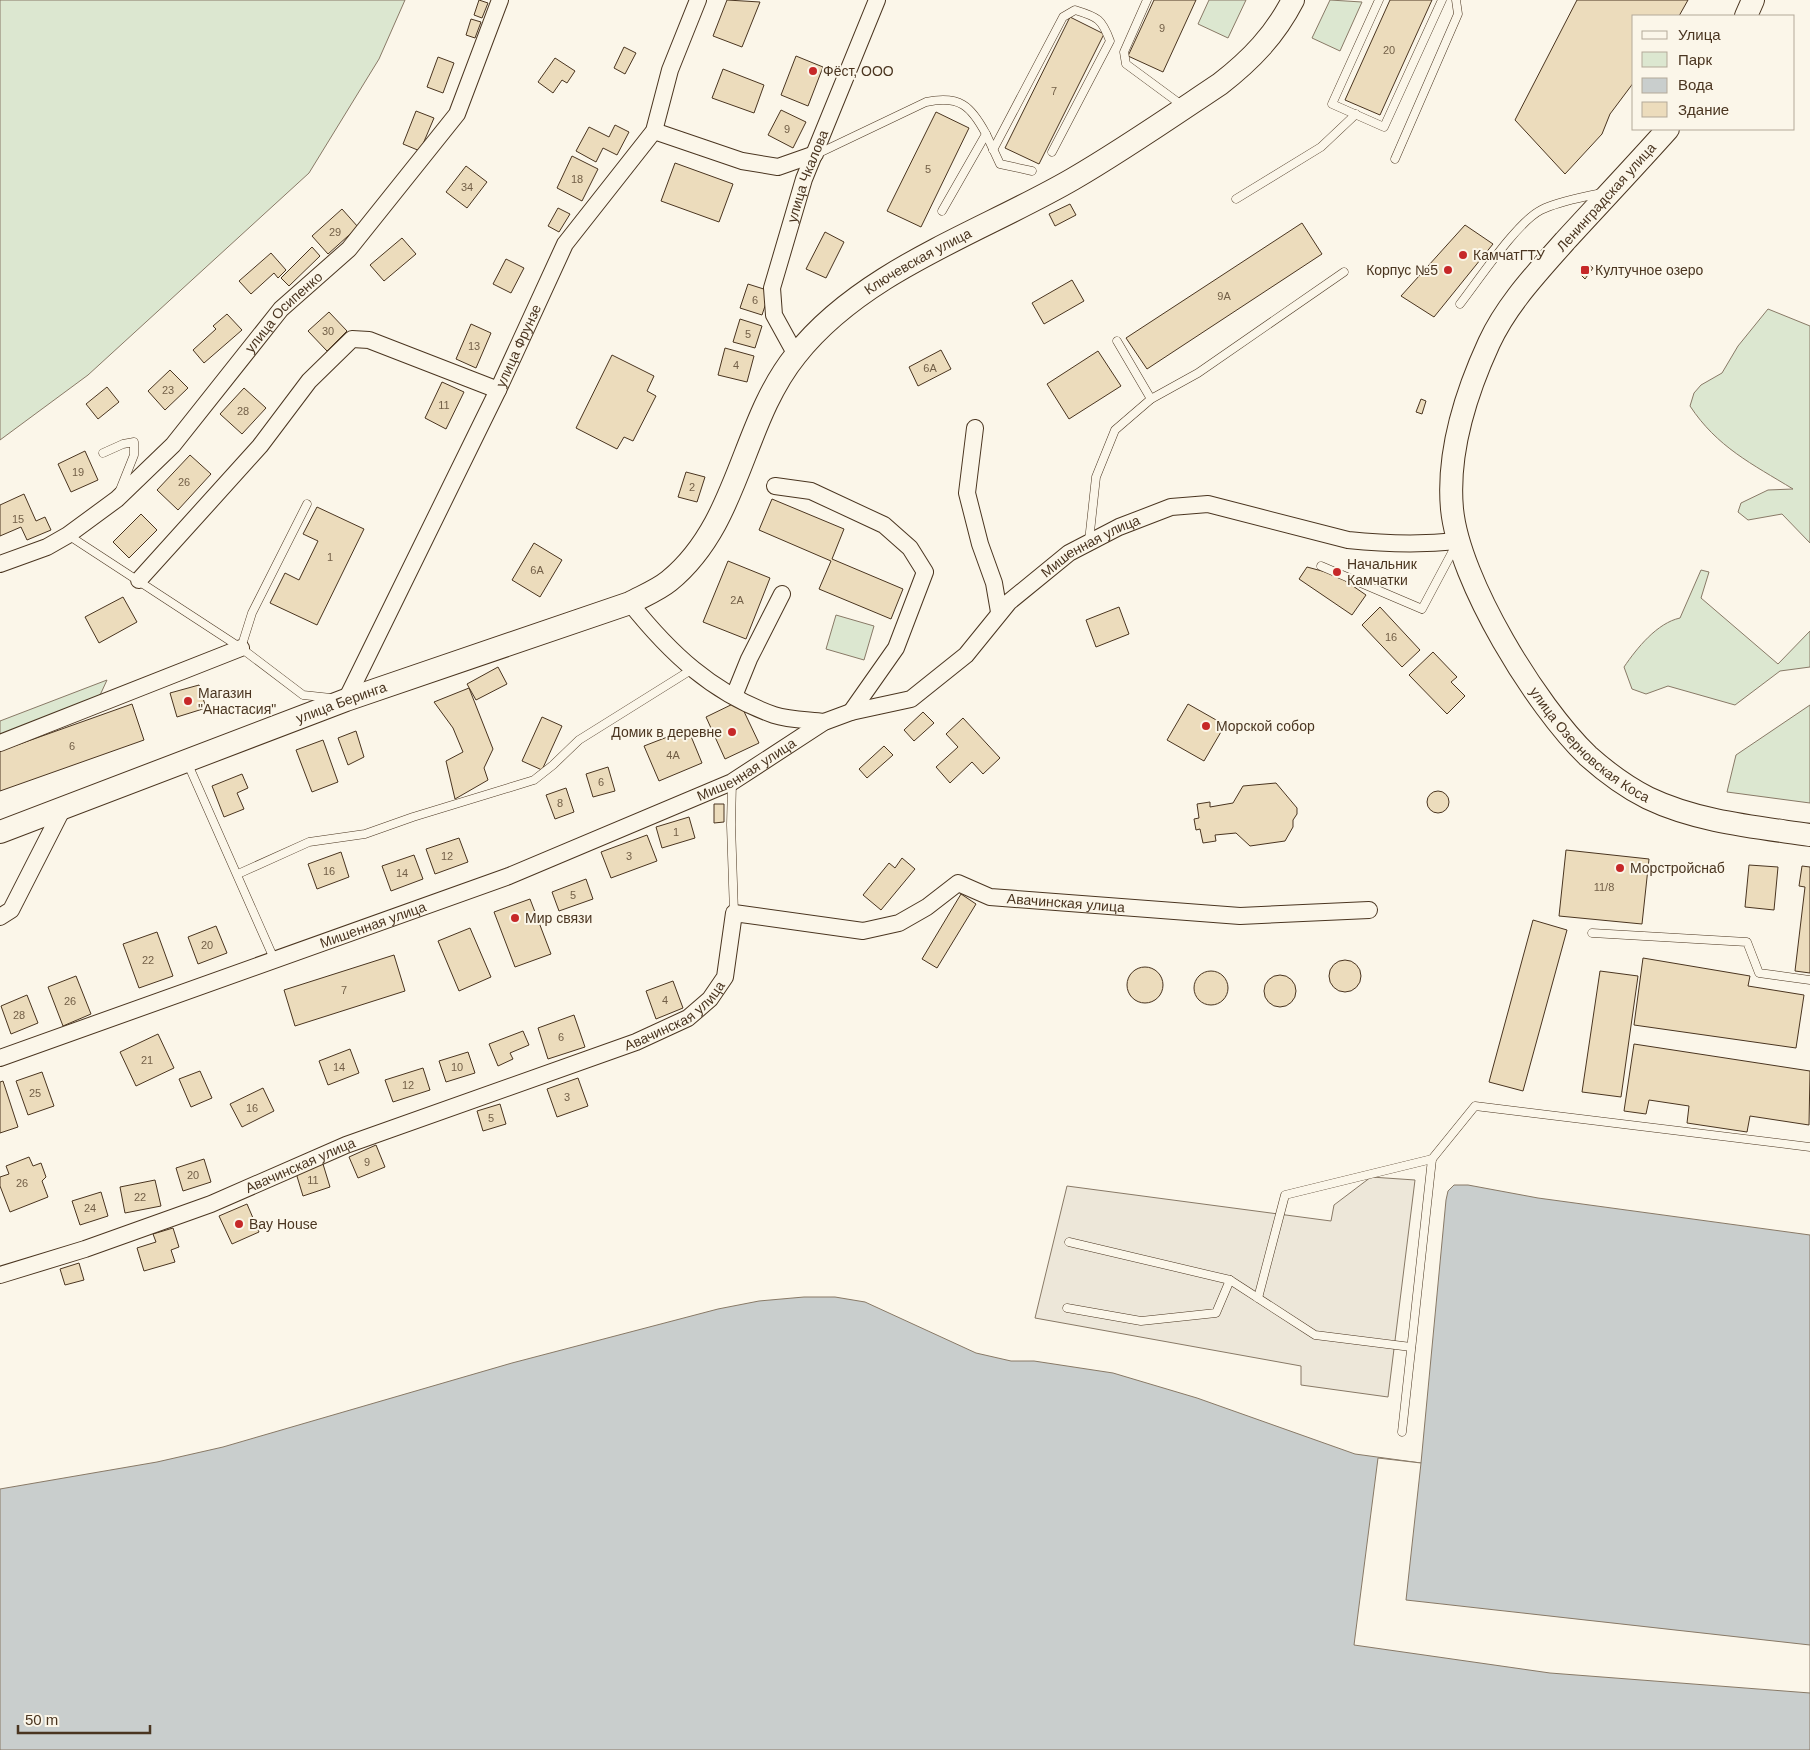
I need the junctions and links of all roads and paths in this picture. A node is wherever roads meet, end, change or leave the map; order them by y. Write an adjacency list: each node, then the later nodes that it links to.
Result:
1 (500, 0): 35 (street, улица Осипенко)
2 (698, 0): 16 (street, улица Фрунзе)
3 (877, 0): 20 (street, улица Чкалова)
4 (1147, 0): 13 (lane)
5 (1293, 0): 13 (main road, Ключевская улица)
6 (1374, 0): 11 (lane)
7 (1380, 0): 11 (lane)
8 (1442, 0): 14 (lane)
9 (1456, 0): 21 (lane)
10 (1753, 0): 12 (main road)
11 (1376, 9): 14 (lane)
12 (1746, 15)
13 (1185, 108): 29 (main road, Ключевская улица)
14 (1356, 114): 24 (lane)
15 (1667, 130): 23 (main road, Ленинградская улица)
16 (654, 131): 20 (street); 30 (street, улица Фрунзе)
17 (986, 134): 18 (lane); 20 (lane); 25 (lane)
18 (994, 150): 19 (lane); 22 (lane)
19 (1052, 152)
20 (815, 154): 29 (street, улица Чкалова)
21 (1395, 159)
22 (1032, 171)
23 (1612, 190): 27 (lane); 39 (main road, Ленинградская улица)
24 (1236, 199)
25 (942, 211)
26 (1344, 272): 31 (lane)
27 (1460, 304)
28 (1117, 342): 31 (lane)
29 (796, 355): 44 (main road, Ключевская улица)
30 (498, 390): 42 (street); 49 (street, улица Фрунзе)
31 (1150, 399): 38 (lane)
32 (975, 428): 45 (street)
33 (104, 453): 35 (lane)
34 (775, 486): 50 (street)
35 (117, 499): 37 (street, улица Осипенко)
36 (307, 504): 46 (lane)
37 (68, 536): 40 (street, улица Осипенко); 42 (lane)
38 (1089, 541): 39 (street, Мишенная улица); 45 (street, Мишенная улица)
39 (1458, 541): 41 (lane); 57 (main road, улица Озерновская Коса)
40 (0, 564)
41 (1322, 566)
42 (138, 580): 46 (lane)
43 (782, 594): 48 (street)
44 (630, 602): 47 (street); 49 (main road, улица Беринга)
45 (999, 612): 50 (street, Мишенная улица)
46 (241, 648): 49 (lane); 52 (street)
47 (691, 670): 48 (street); 58 (lane)
48 (734, 696): 51 (street)
49 (346, 700): 53 (main road, улица Беринга)
50 (851, 712): 51 (street, Мишенная улица)
51 (824, 722): 54 (street, Мишенная улица)
52 (0, 743)
53 (187, 762): 55 (main road, улица Беринга); 58 (lane)
54 (732, 782): 60 (lane); 63 (street, Мишенная улица)
55 (63, 808): 56 (main road, улица Беринга); 61 (street)
56 (0, 832)
57 (1810, 835)
58 (238, 874): 63 (lane)
59 (1369, 910): 60 (street, Авачинская улица)
60 (734, 913): 69 (street, Авачинская улица)
61 (0, 917)
62 (1592, 933): 64 (lane)
63 (275, 961): 65 (street, Мишенная улица)
64 (1810, 980)
65 (0, 1058)
66 (1810, 1147): 67 (lane)
67 (1432, 1159): 71 (lane); 73 (lane)
68 (1069, 1242): 70 (lane)
69 (0, 1275)
70 (1230, 1280): 71 (lane); 72 (lane)
71 (1258, 1298): 73 (lane)
72 (1067, 1308)
73 (1412, 1346): 74 (lane)
74 (1402, 1432)

